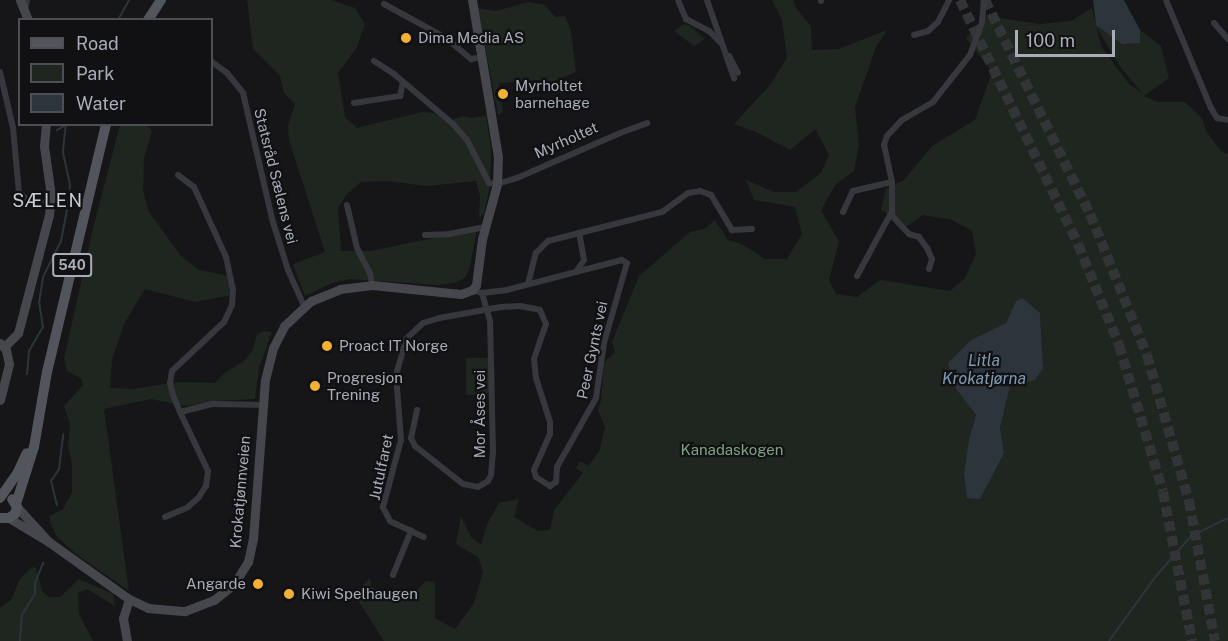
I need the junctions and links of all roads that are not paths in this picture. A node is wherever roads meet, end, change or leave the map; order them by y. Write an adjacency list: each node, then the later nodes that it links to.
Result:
1 (20, 0): 10 (main road)
2 (161, 0): 11 (main road)
3 (472, 0): 16 (main road)
4 (678, 0): 15 (street)
5 (707, 0): 15 (street)
6 (949, 0): 13 (street)
7 (984, 0): 28 (street)
8 (1166, 1): 23 (street)
9 (384, 4): 16 (street)
10 (27, 10)
11 (149, 18)
12 (1214, 23): 14 (street)
13 (914, 35)
14 (1228, 39)
15 (722, 44): 20 (street)
16 (482, 57): 29 (main road)
17 (374, 61): 21 (street)
18 (213, 63): 45 (street, Statsråd Sælens vei)
19 (0, 72): 30 (street)
20 (736, 76)
21 (403, 82): 22 (street); 29 (street)
22 (354, 103)
23 (1228, 120)
24 (647, 123): 29 (street, Myrholtet)
25 (46, 126): 30 (main road)
26 (106, 126): 50 (main road, 540)
27 (178, 175): 52 (street)
28 (892, 182): 32 (street); 33 (street)
29 (497, 184): 34 (main road)
30 (50, 203): 47 (main road)
31 (346, 205): 42 (street)
32 (843, 212)
33 (891, 213): 38 (street); 40 (street)
34 (485, 227): 37 (street); 43 (main road)
35 (752, 229): 36 (street)
36 (579, 232): 39 (street); 41 (street)
37 (425, 235)
38 (929, 269)
39 (576, 272): 41 (street, Peer Gynts vei); 46 (street, Peer Gynts vei)
40 (857, 276)
41 (528, 284): 44 (street, Peer Gynts vei)
42 (372, 285): 43 (main road, Krokatjønnveien); 45 (main road, Krokatjønnveien)
43 (472, 290): 44 (street, Peer Gynts vei)
44 (482, 293): 46 (street, Mor Åses vei)
45 (304, 306): 49 (main road, Krokatjønnveien)
46 (486, 310): 51 (street, Mor Åses vei); 57 (street, Jutulfaret)
47 (2, 345): 48 (main road)
48 (0, 400)
49 (263, 405): 52 (street); 61 (main road, Krokatjønnveien)
50 (40, 406): 53 (main road, 540); 54 (main road, 540)
51 (417, 410)
52 (180, 412): 55 (street)
53 (0, 498): 54 (main road, 540)
54 (16, 506): 56 (main road, 540); 59 (main road, Krokatjønnveien)
55 (165, 517)
56 (4, 520): 59 (main road, Krokatjønnveien)
57 (411, 531): 58 (street, Jutulfaret); 60 (street)
58 (424, 537)
59 (49, 542): 61 (main road, Krokatjønnveien)
60 (393, 574)
61 (129, 599): 62 (main road)
62 (127, 641)

